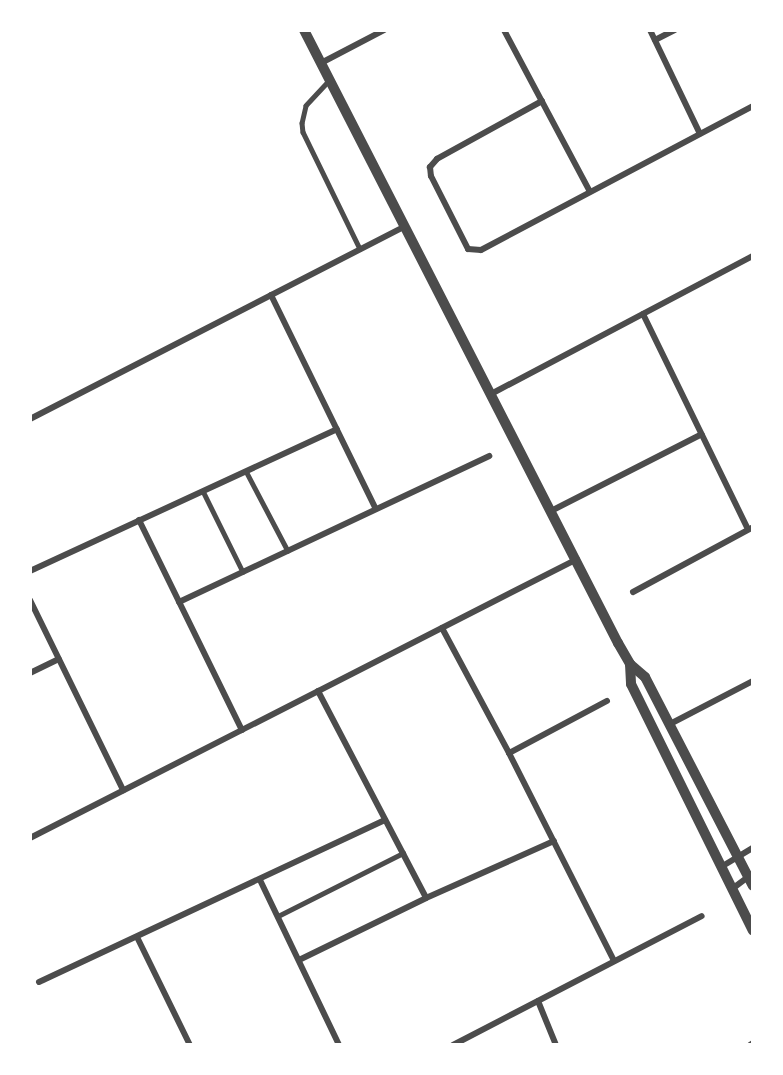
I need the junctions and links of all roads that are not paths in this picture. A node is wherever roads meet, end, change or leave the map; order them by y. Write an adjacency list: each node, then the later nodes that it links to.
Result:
1 (304, 30): 7 (street)
2 (384, 30): 7 (street)
3 (504, 30): 9 (street)
4 (650, 30): 6 (street)
5 (675, 30): 6 (street)
6 (655, 40): 11 (street)
7 (321, 63): 8 (street)
8 (330, 80): 13 (street); 14 (lane)
9 (542, 101): 12 (street); 12 (street)
10 (753, 106): 11 (street)
11 (700, 134): 12 (street)
12 (590, 192)
13 (405, 226): 14 (street); 18 (street)
14 (360, 249): 16 (street)
15 (753, 256): 17 (street)
16 (271, 295): 19 (street); 20 (street)
17 (643, 314): 18 (street); 21 (street)
18 (491, 394): 26 (street)
19 (30, 419)
20 (337, 429): 23 (street); 25 (street)
21 (702, 434): 26 (street); 28 (street)
22 (489, 456): 25 (street)
23 (246, 471): 24 (street); 29 (lane)
24 (202, 491): 27 (street); 32 (lane)
25 (376, 509): 29 (street)
26 (551, 511): 30 (street)
27 (139, 520): 31 (street); 35 (street)
28 (751, 528): 33 (street)
29 (288, 551): 32 (street)
30 (576, 560): 36 (street); 38 (street)
31 (30, 571)
32 (243, 572): 35 (street)
33 (633, 592)
34 (30, 600): 37 (street)
35 (179, 602): 44 (street)
36 (442, 628): 41 (street); 45 (street)
37 (59, 658): 39 (street); 46 (street)
38 (630, 664): 43 (street); 53 (street)
39 (30, 673)
40 (753, 681): 43 (street)
41 (318, 691): 44 (street); 47 (street)
42 (607, 701): 45 (street)
43 (669, 724): 52 (street)
44 (242, 730): 46 (street)
45 (509, 753): 49 (street)
46 (123, 790): 48 (street)
47 (386, 820): 51 (street); 55 (street)
48 (30, 838)
49 (554, 840): 57 (street); 63 (street)
50 (753, 848): 52 (street)
51 (403, 853): 57 (street); 58 (lane)
52 (738, 858): 53 (street); 54 (street)
53 (721, 867): 56 (street)
54 (751, 879): 56 (street)
55 (260, 880): 58 (street); 61 (street)
56 (732, 889): 60 (street)
57 (426, 898): 62 (street)
58 (278, 916): 62 (street)
59 (702, 916): 63 (street)
60 (753, 931)
61 (137, 937): 64 (street); 66 (street)
62 (299, 960): 67 (street)
63 (615, 961): 65 (street)
64 (39, 982)
65 (538, 1001): 68 (street); 69 (street)
66 (190, 1045)
67 (339, 1045)
68 (453, 1045)
69 (556, 1045)

